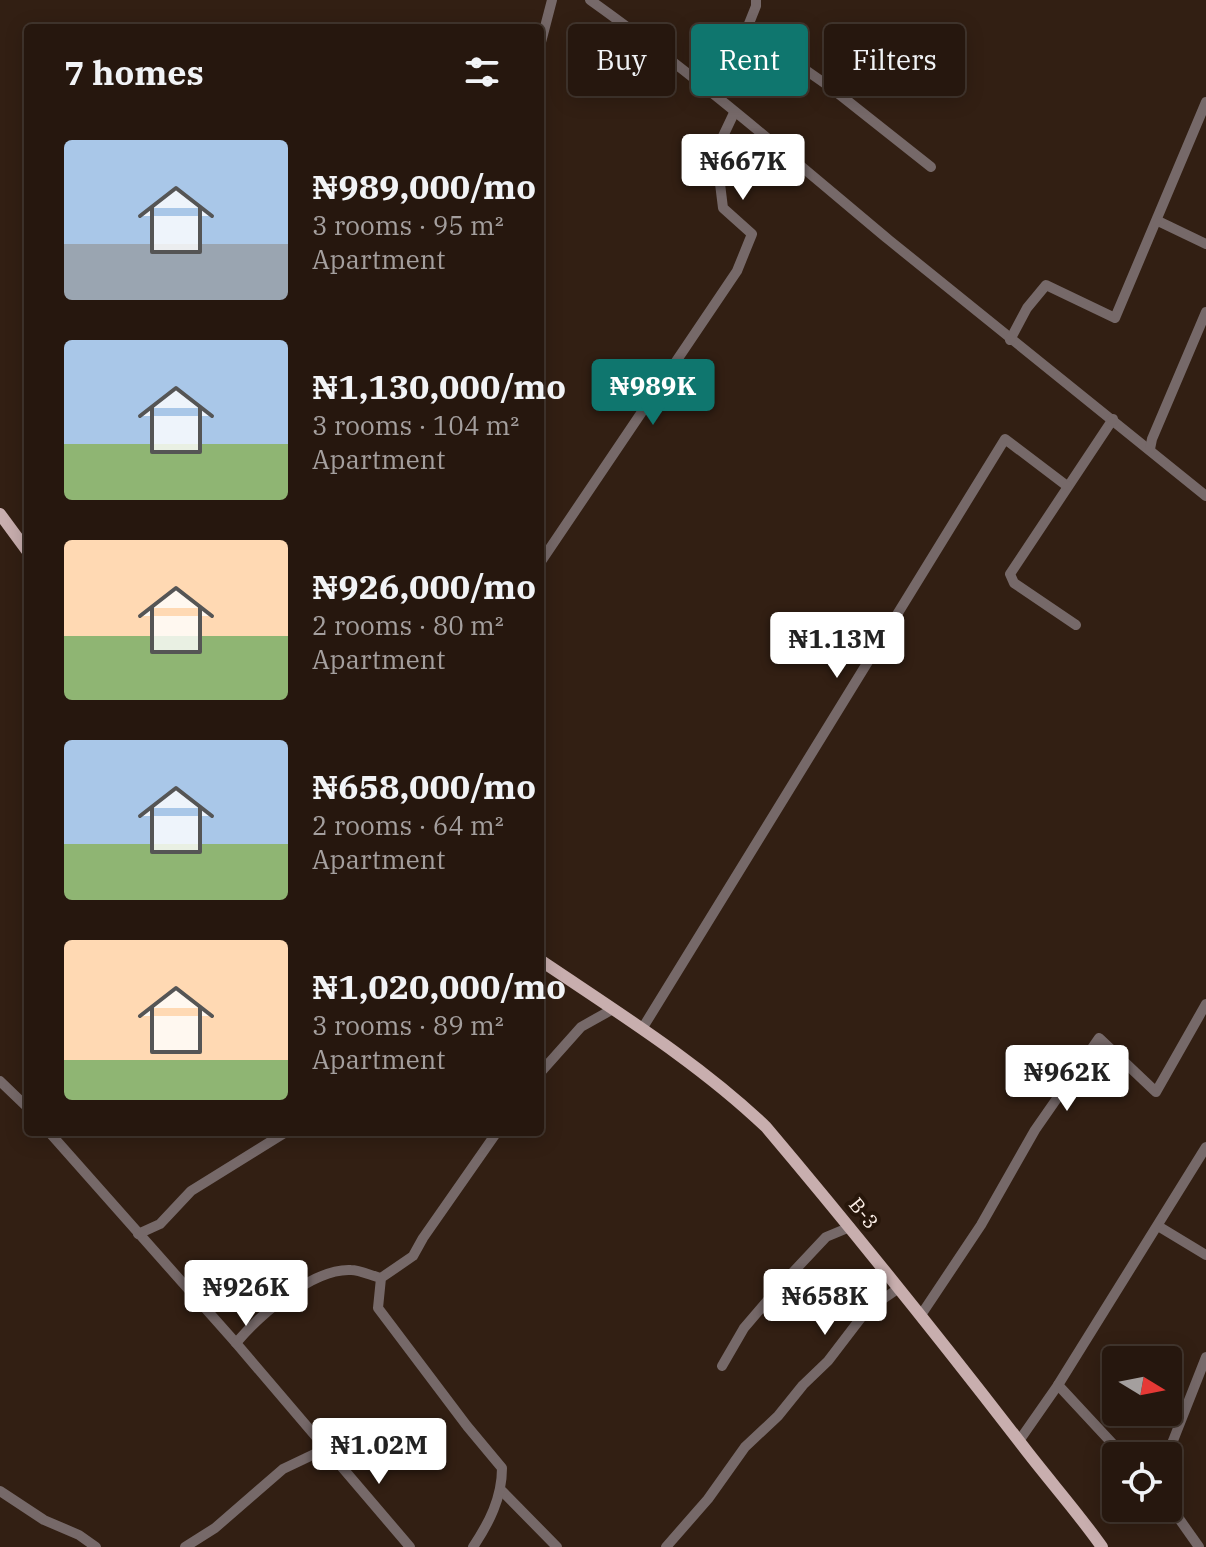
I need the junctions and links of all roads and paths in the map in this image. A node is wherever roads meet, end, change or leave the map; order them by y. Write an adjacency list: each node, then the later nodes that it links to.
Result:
1 (552, 0): 5 (street)
2 (590, 0): 7 (street)
3 (756, 0): 4 (street)
4 (749, 24)
5 (544, 31)
6 (808, 72): 11 (street)
7 (691, 76)
8 (713, 96): 10 (street)
9 (1206, 102): 12 (street)
10 (734, 113): 15 (street); 22 (street)
11 (931, 167)
12 (1158, 221): 13 (street); 15 (street)
13 (1206, 244)
14 (1206, 312): 17 (street)
15 (1010, 340): 16 (street)
16 (1113, 419): 17 (street); 18 (street)
17 (1150, 449): 19 (street)
18 (1067, 486): 23 (street); 27 (street)
19 (1206, 496)
20 (0, 514): 21 (main road)
21 (24, 547)
22 (544, 557)
23 (1076, 625)
24 (544, 963): 26 (main road, B-3)
25 (1206, 1004): 41 (street)
26 (613, 1009): 27 (main road, B-3); 28 (street)
27 (642, 1029): 36 (main road, B-3)
28 (544, 1069)
29 (0, 1081): 30 (street)
30 (24, 1104)
31 (52, 1136): 37 (street)
32 (280, 1136): 37 (street)
33 (494, 1136): 39 (street)
34 (1206, 1147): 35 (street)
35 (1158, 1226): 38 (street); 45 (street)
36 (850, 1227): 40 (main road, B-3); 44 (street)
37 (138, 1234): 42 (street)
38 (1206, 1255)
39 (381, 1278): 42 (street); 51 (street)
40 (899, 1288): 41 (main road, B-3); 58 (street)
41 (921, 1315): 46 (main road, B-3)
42 (236, 1343): 49 (street)
43 (1206, 1357): 48 (street)
44 (722, 1366)
45 (1058, 1385): 46 (street); 47 (street)
46 (1019, 1441): 59 (main road, B-3)
47 (1111, 1442)
48 (1173, 1442)
49 (325, 1449): 54 (street); 55 (street)
50 (0, 1491): 53 (street)
51 (502, 1491): 56 (street); 57 (street)
52 (1181, 1522): 60 (street)
53 (96, 1547)
54 (185, 1547)
55 (410, 1547)
56 (473, 1547)
57 (557, 1547)
58 (666, 1547)
59 (1102, 1547)
60 (1199, 1547)

